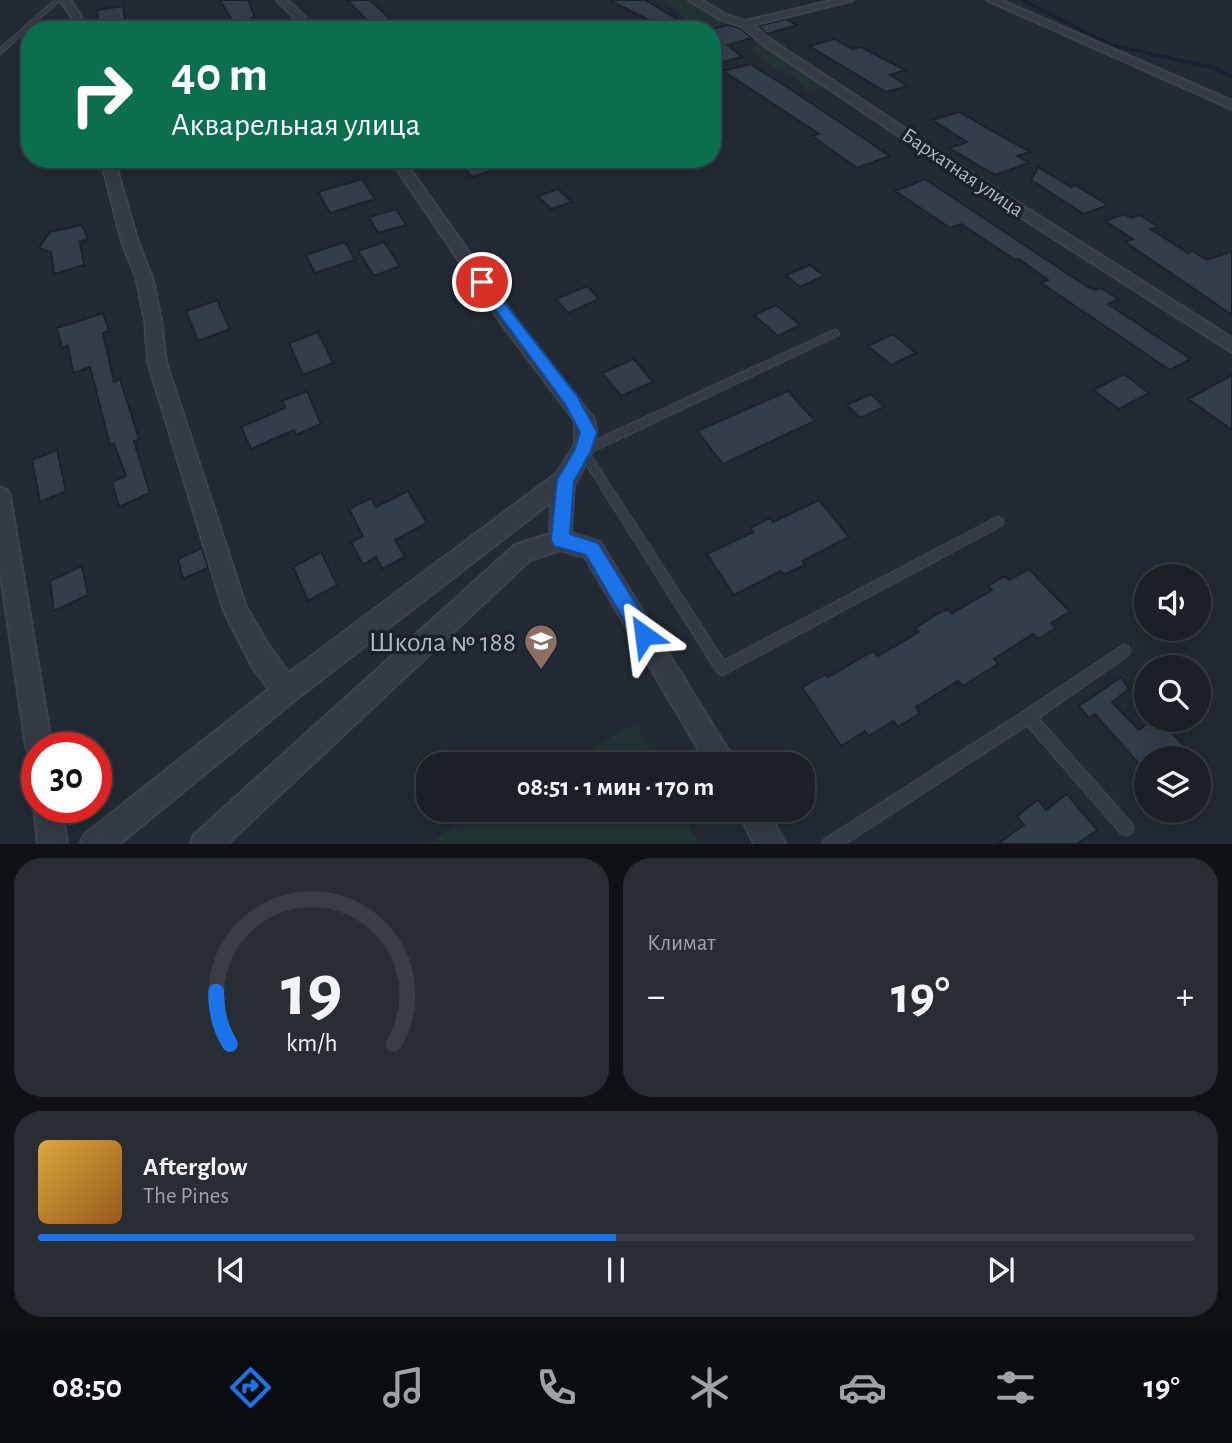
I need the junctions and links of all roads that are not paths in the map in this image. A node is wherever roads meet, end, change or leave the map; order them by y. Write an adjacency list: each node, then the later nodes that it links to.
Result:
1 (58, 0): 7 (lane)
2 (65, 0): 8 (street)
3 (282, 0): 9 (street)
4 (694, 0): 10 (street, Бархатная улица)
5 (848, 0): 10 (street)
6 (992, 0): 13 (street)
7 (35, 21)
8 (76, 21)
9 (302, 21)
10 (745, 24): 17 (street, Бархатная улица)
11 (21, 33): 12 (lane)
12 (0, 52)
13 (1232, 105)
14 (109, 168): 24 (street)
15 (402, 168): 18 (street)
16 (835, 333): 18 (lane)
17 (1232, 346)
18 (583, 451): 19 (street); 21 (lane)
19 (565, 480): 22 (street); 24 (street)
20 (0, 496): 26 (street)
21 (998, 522)
22 (560, 540): 27 (street); 33 (street)
23 (1124, 651): 25 (lane)
24 (286, 691): 32 (street)
25 (1028, 717): 30 (lane); 35 (lane)
26 (37, 732)
27 (715, 752)
28 (758, 822): 34 (street)
29 (50, 823): 31 (street)
30 (1126, 828)
31 (53, 844)
32 (95, 844)
33 (205, 844)
34 (771, 844)
35 (831, 844)

